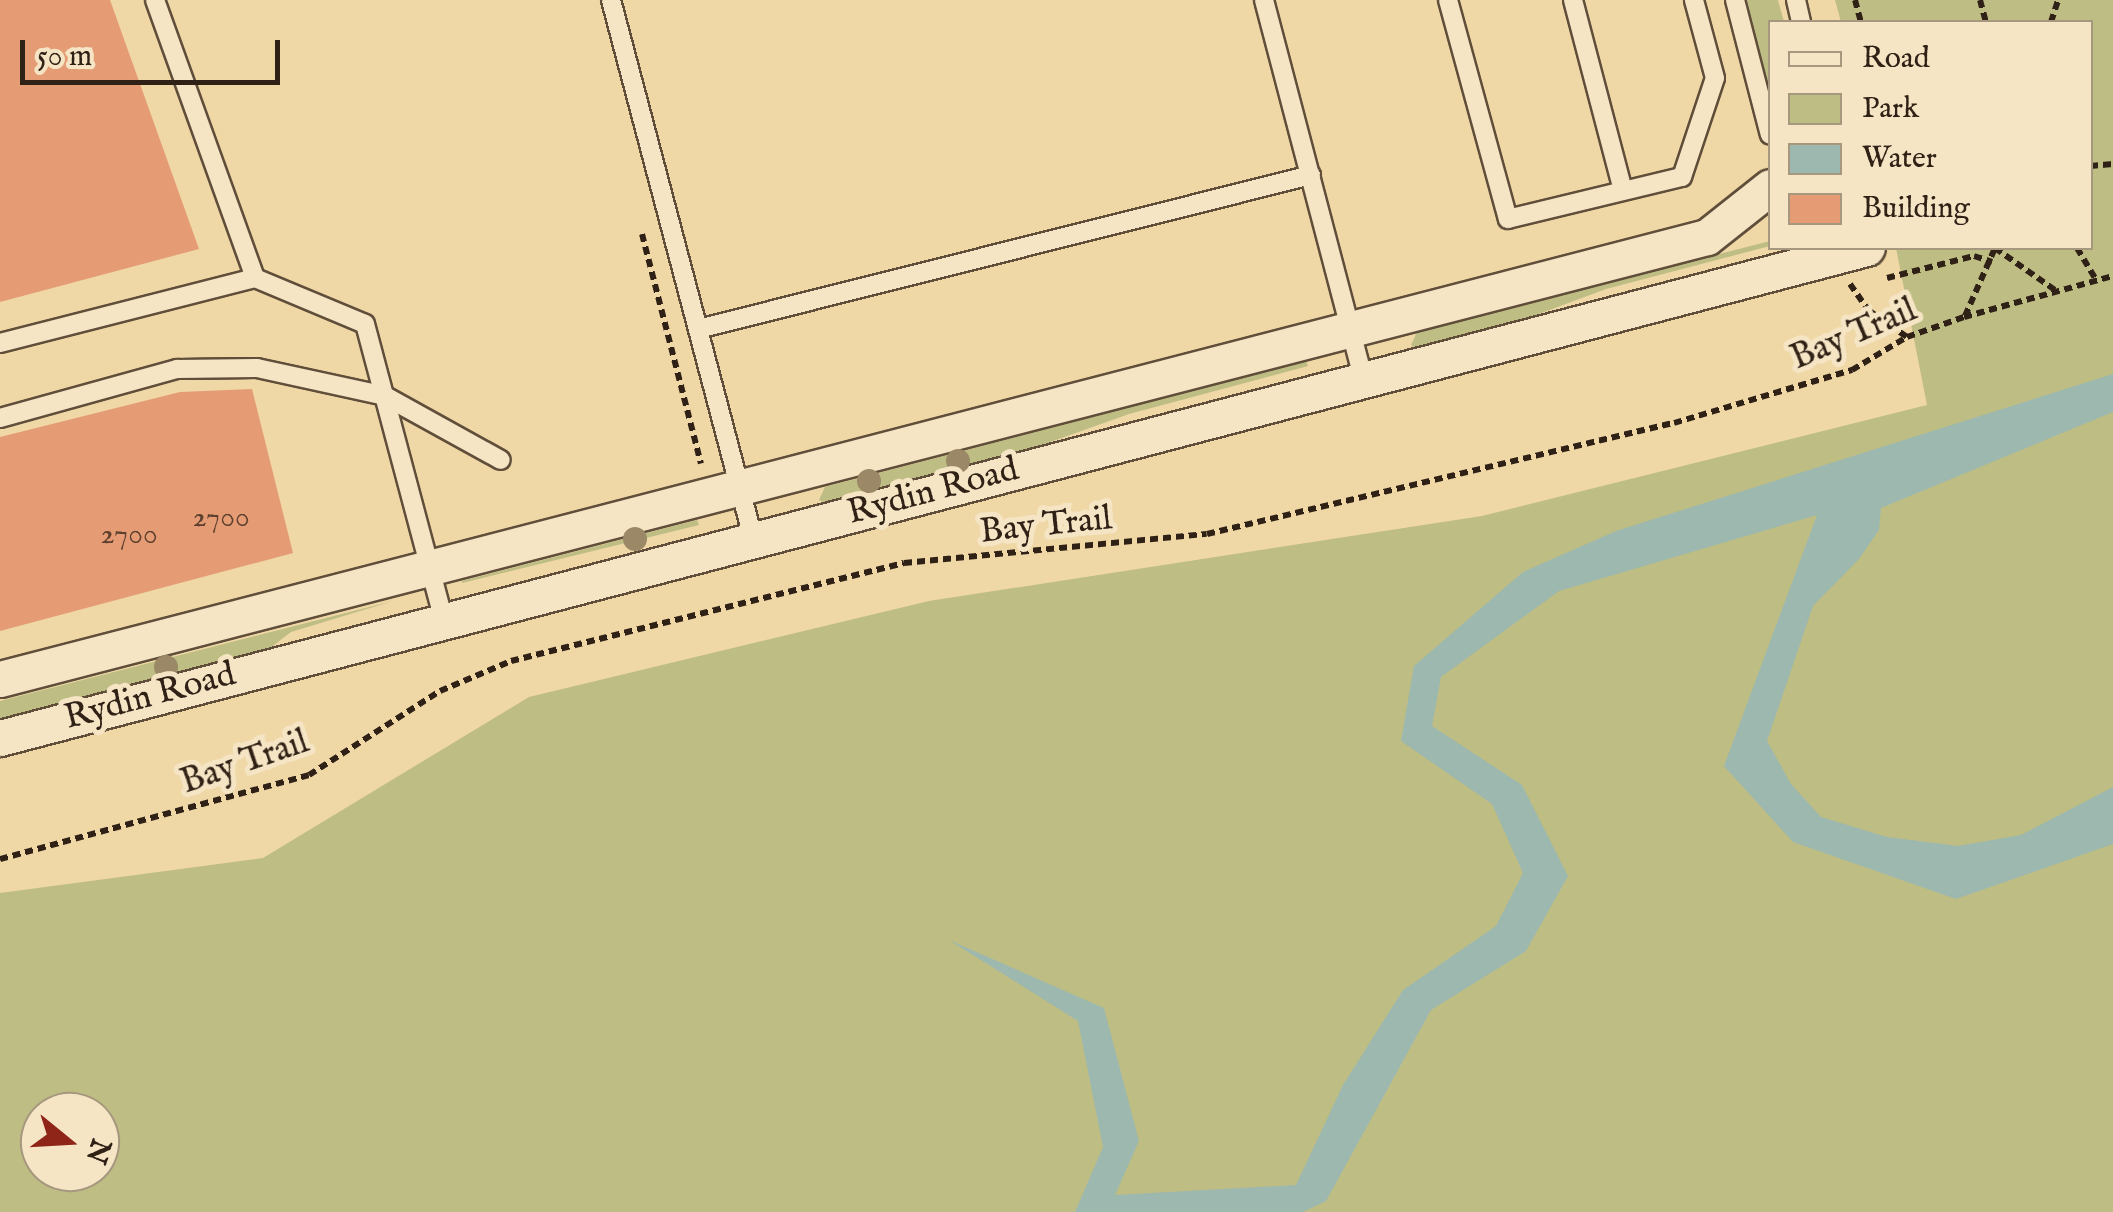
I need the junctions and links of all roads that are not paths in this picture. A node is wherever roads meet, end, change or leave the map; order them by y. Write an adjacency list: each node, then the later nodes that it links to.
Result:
1 (155, 0): 13 (lane)
2 (610, 0): 14 (lane)
3 (1264, 0): 9 (lane)
4 (1448, 0): 11 (lane)
5 (1573, 0): 11 (lane)
6 (1694, 0): 11 (lane)
7 (1736, 0): 8 (lane)
8 (1768, 127)
9 (1311, 175): 14 (lane); 15 (lane)
10 (1768, 189): 15 (street, Rydin Road)
11 (1623, 191)
12 (1854, 263): 17 (street, Rydin Road)
13 (255, 278): 16 (lane); 18 (lane)
14 (698, 328): 21 (lane)
15 (1352, 329): 17 (lane); 21 (street, Rydin Road)
16 (0, 343)
17 (1364, 380): 22 (street, Rydin Road)
18 (384, 396): 19 (lane); 20 (lane); 23 (lane)
19 (0, 418)
20 (500, 460)
21 (740, 487): 22 (lane); 23 (street, Rydin Road)
22 (754, 538): 24 (street, Rydin Road)
23 (431, 572): 24 (lane); 25 (street, Rydin Road)
24 (443, 617): 26 (street, Rydin Road)
25 (0, 679)
26 (0, 738)

